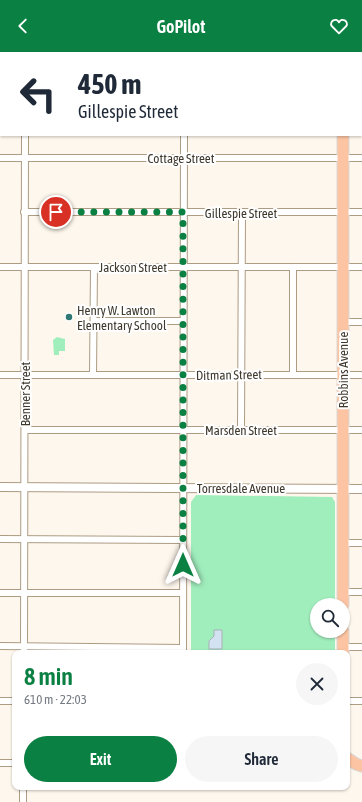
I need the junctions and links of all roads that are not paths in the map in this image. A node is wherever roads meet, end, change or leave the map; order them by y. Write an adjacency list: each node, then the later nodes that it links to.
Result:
1 (25, 136): 5 (street, Benner Street)
2 (184, 136): 6 (street)
3 (343, 136): 7 (highway, Robbins Avenue)
4 (0, 158): 5 (street, Cottage Street)
5 (24, 158): 6 (street, Cottage Street); 9 (street, Benner Street)
6 (183, 158): 7 (street, Cottage Street); 10 (street)
7 (343, 158): 8 (street, Cottage Street); 11 (highway, Robbins Avenue)
8 (362, 158)
9 (24, 212): 10 (street, Gillespie Street); 15 (street, Benner Street)
10 (183, 212): 13 (street, Gillespie Street); 17 (street)
11 (344, 212): 12 (street, Gillespie Street); 13 (street, Gillespie Street); 20 (highway, Robbins Avenue)
12 (362, 212)
13 (242, 213): 18 (street)
14 (0, 267): 15 (street, Jackson Street)
15 (25, 267): 16 (street, Jackson Street); 27 (street, Benner Street)
16 (94, 267): 17 (street, Jackson Street); 22 (street)
17 (184, 267): 18 (street, Jackson Street); 23 (street)
18 (242, 267): 19 (street, Jackson Street); 33 (street)
19 (293, 267): 20 (street, Jackson Street); 29 (street)
20 (342, 267): 21 (street, Jackson Street); 24 (highway, Robbins Avenue)
21 (362, 267)
22 (94, 321): 23 (street); 28 (street)
23 (183, 321): 32 (street)
24 (343, 322): 25 (street); 30 (highway, Robbins Avenue)
25 (362, 322)
26 (0, 375): 27 (street, Ditman Street)
27 (24, 375): 28 (street, Ditman Street); 34 (street, Benner Street)
28 (93, 375): 32 (street, Ditman Street)
29 (293, 375): 30 (street, Ditman Street); 33 (street, Ditman Street)
30 (343, 375): 31 (street, Ditman Street); 37 (highway, Robbins Avenue)
31 (362, 375)
32 (183, 376): 33 (street, Ditman Street); 35 (street)
33 (241, 376): 36 (street)
34 (25, 430): 35 (street, Marsden Street); 40 (street, Benner Street)
35 (183, 430): 36 (street, Marsden Street); 41 (street)
36 (241, 430): 37 (street, Marsden Street)
37 (342, 430): 38 (street, Marsden Street); 42 (highway, Robbins Avenue)
38 (362, 430)
39 (0, 487): 40 (street, Torresdale Avenue)
40 (24, 488): 41 (street, Torresdale Avenue); 45 (street, Benner Street)
41 (183, 488): 42 (street, Torresdale Avenue); 46 (street)
42 (342, 489): 43 (street, Torresdale Avenue); 47 (highway, Robbins Avenue)
43 (362, 489)
44 (0, 539): 45 (street)
45 (25, 539): 46 (street); 52 (street, Benner Street)
46 (183, 540): 53 (street)
47 (343, 543): 48 (street); 49 (highway, Robbins Avenue)
48 (362, 543)
49 (343, 592): 50 (street); 54 (highway, Robbins Avenue)
50 (362, 592)
51 (0, 593): 52 (street)
52 (24, 593): 53 (street); 58 (street, Benner Street)
53 (183, 594): 59 (street)
54 (343, 598)
55 (343, 638): 60 (highway)
56 (0, 646): 58 (street)
57 (362, 647): 60 (street)
58 (24, 650): 59 (street)
59 (183, 650)
60 (343, 650)
61 (0, 701): 62 (street)
62 (12, 701)
63 (350, 701): 64 (street)
64 (362, 701)
65 (350, 761): 68 (highway)
66 (0, 763): 67 (street)
67 (12, 764)
68 (362, 766)
69 (23, 790): 70 (street)
70 (23, 802)

